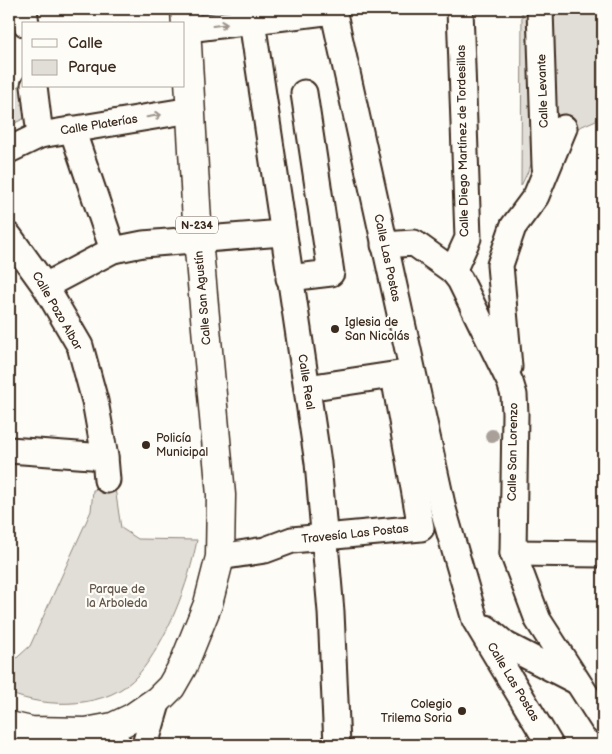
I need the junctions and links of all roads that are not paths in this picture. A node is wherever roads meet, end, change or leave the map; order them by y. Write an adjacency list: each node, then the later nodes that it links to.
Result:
1 (24, 9): 7 (street)
2 (460, 9): 21 (street, Calle Diego Martínez de Tordesillas)
3 (540, 9): 15 (street, Calle Levante)
4 (333, 10): 6 (street, Calle Las Postas); 19 (street, Calle Las Postas)
5 (186, 19): 6 (street, Calle Las Postas, one-way to 6); 10 (main road, Calle San Agustín / N-234)
6 (252, 21): 16 (street, Calle Real)
7 (26, 22)
8 (34, 88): 13 (street)
9 (304, 92): 22 (street)
10 (191, 110): 12 (street, Calle Platerías, one-way to 10); 18 (main road, Calle San Agustín / N-234)
11 (564, 128): 15 (street)
12 (72, 129): 13 (street, Calle Platerías); 20 (street)
13 (40, 135): 14 (street, Calle Platerías)
14 (9, 150)
15 (545, 174): 25 (street)
16 (282, 233): 18 (street); 22 (street, Calle Real)
17 (9, 236): 23 (street, Calle Pozo Albar)
18 (198, 240): 20 (street); 31 (main road, Calle San Agustín / N-234)
19 (384, 245): 21 (street, Calle San Lorenzo); 24 (street, Calle Las Postas)
20 (112, 250): 23 (street)
21 (453, 271): 25 (street, Calle San Lorenzo)
22 (290, 278): 26 (street, Calle Real)
23 (45, 286): 27 (street, Calle Pozo Albar)
24 (413, 376): 26 (street); 28 (street, Travesía Las Postas); 32 (street, Calle Las Postas)
25 (510, 382): 29 (street, Calle San Lorenzo)
26 (307, 388): 28 (street, Calle Real)
27 (9, 450)
28 (325, 536): 31 (street, Travesía Las Postas); 40 (street, Calle Real)
29 (513, 553): 30 (street); 33 (street, Calle San Lorenzo)
30 (603, 554)
31 (220, 558): 35 (main road, N-234)
32 (476, 620): 33 (street, Calle Las Postas); 34 (street, Calle Las Postas)
33 (576, 681): 34 (street); 36 (street, Calle San Lorenzo)
34 (519, 693): 41 (street, Calle Las Postas)
35 (158, 700): 38 (main road, N-234); 39 (street)
36 (603, 721)
37 (9, 726): 38 (main road, N-234)
38 (110, 738)
39 (145, 745)
40 (337, 745)
41 (550, 745)

